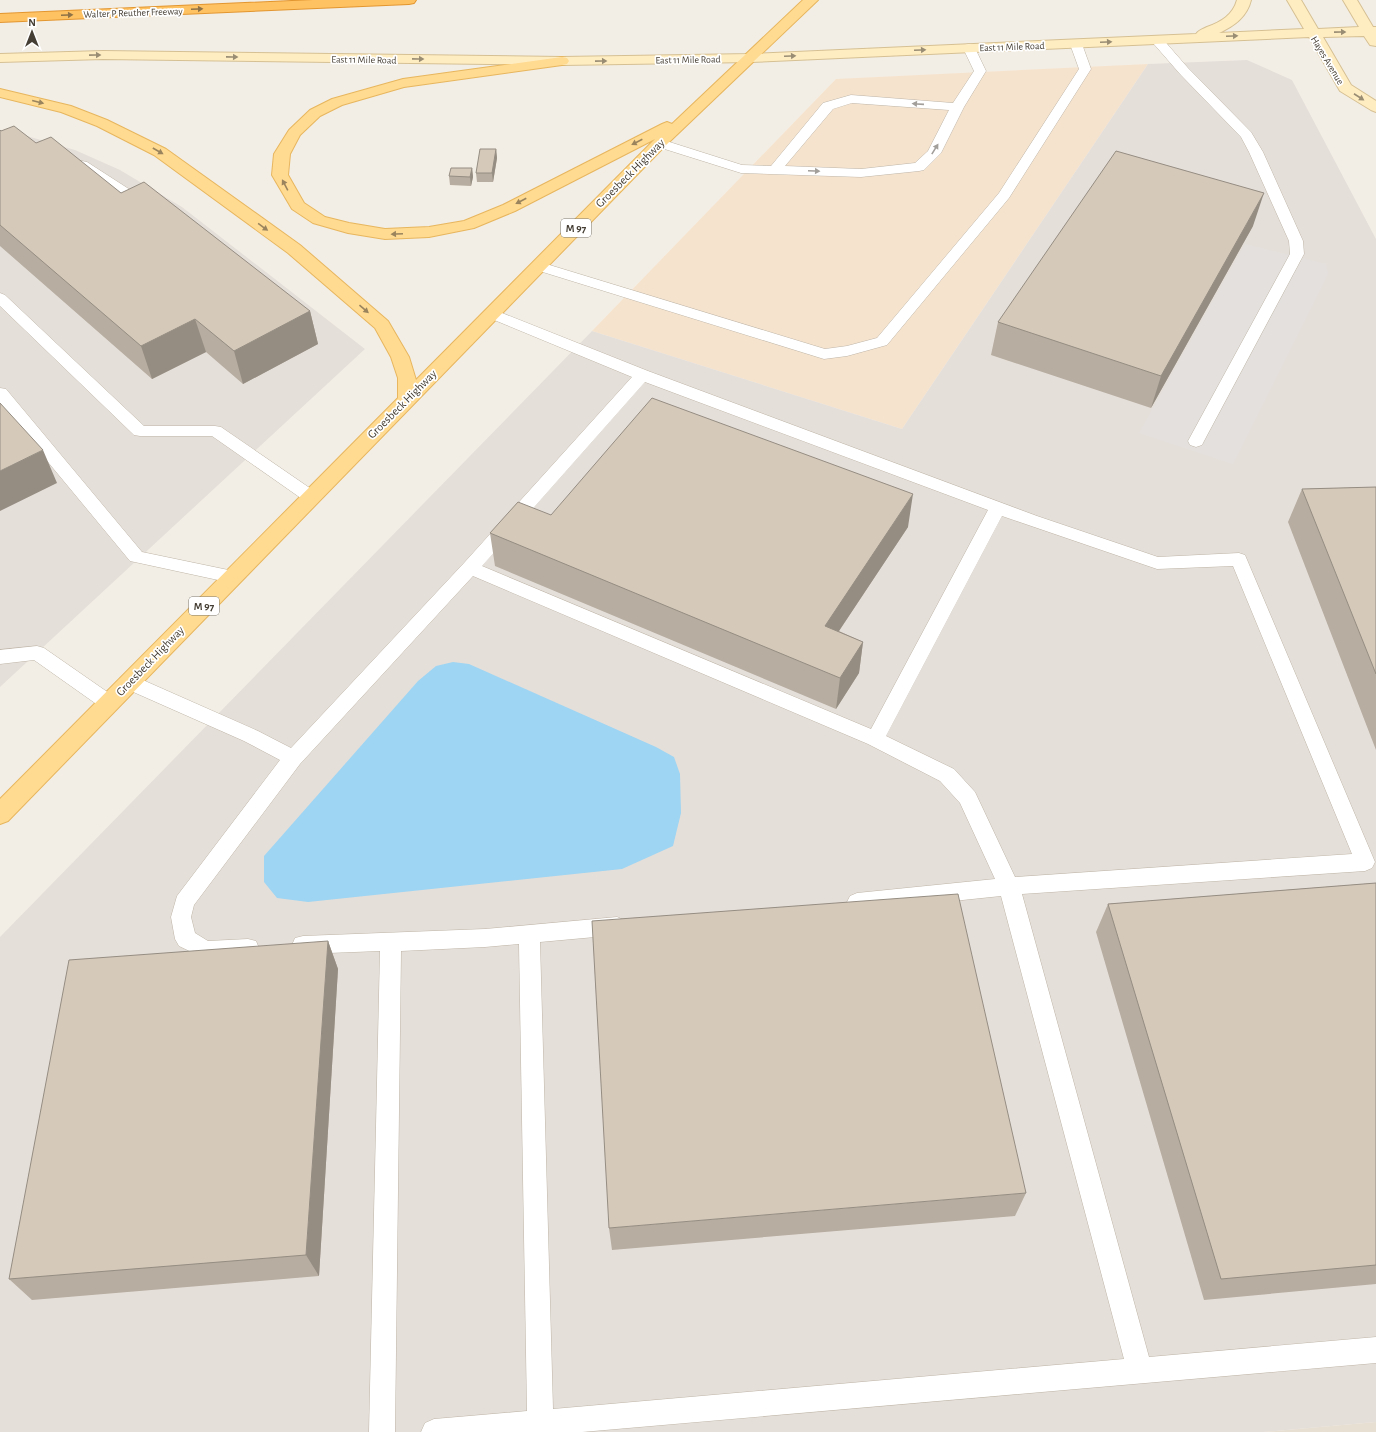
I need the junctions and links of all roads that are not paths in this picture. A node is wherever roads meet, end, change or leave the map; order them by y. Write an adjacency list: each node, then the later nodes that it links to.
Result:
1 (409, 0): 6 (highway, Walter P Reuther Freeway, one-way to 1)
2 (811, 0): 14 (main road, Groesbeck Highway / M 97)
3 (1350, 1): 8 (main road)
4 (1244, 2): 9 (main road)
5 (1294, 2): 7 (main road, Hayes Avenue)
6 (0, 18)
7 (1312, 33): 8 (main road, East 11 Mile Road, one-way to 8); 9 (main road, East 11 Mile Road, one-way to 7); 18 (main road, Hayes Avenue, one-way to 18)
8 (1374, 35)
9 (1193, 38): 10 (main road, East 11 Mile Road)
10 (1157, 40): 11 (main road, East 11 Mile Road, one-way to 10); 30 (lane)
11 (1076, 44): 12 (main road, East 11 Mile Road); 24 (lane)
12 (969, 48): 14 (main road, East 11 Mile Road, one-way to 12); 17 (lane)
13 (0, 58): 15 (main road, East 11 Mile Road, one-way to 15)
14 (751, 58): 15 (main road, East 11 Mile Road, one-way to 14); 19 (main road, Groesbeck Highway / M 97)
15 (562, 61): 19 (main road, one-way to 15)
16 (0, 94): 29 (main road, one-way to 29)
17 (957, 107): 22 (lane, one-way to 22); 22 (lane, one-way to 17)
18 (1376, 107)
19 (684, 118): 20 (main road, Groesbeck Highway / M 97)
20 (660, 143): 22 (lane); 24 (main road, Groesbeck Highway / M 97)
21 (68, 158): 23 (lane)
22 (774, 170)
23 (146, 206)
24 (538, 266): 26 (main road, Groesbeck Highway / M 97)
25 (0, 298): 31 (lane)
26 (492, 314): 27 (lane); 29 (main road, Groesbeck Highway / M 97)
27 (642, 374): 32 (lane); 33 (lane)
28 (0, 393): 34 (lane)
29 (408, 398): 31 (main road, Groesbeck Highway / M 97)
30 (1196, 441)
31 (311, 497): 34 (main road, Groesbeck Highway / M 97)
32 (998, 508): 38 (lane); 41 (lane)
33 (470, 568): 38 (lane); 39 (lane)
34 (232, 577): 36 (main road, Groesbeck Highway / M 97)
35 (0, 657): 37 (lane)
36 (129, 682): 37 (main road, Groesbeck Highway / M 97); 39 (lane)
37 (109, 703): 40 (main road, Groesbeck Highway / M 97)
38 (874, 739): 42 (lane)
39 (293, 758): 46 (lane)
40 (0, 814)
41 (1371, 864): 42 (lane)
42 (1009, 886): 43 (lane); 48 (lane)
43 (836, 904)
44 (639, 924): 45 (lane)
45 (529, 934): 46 (lane); 49 (lane)
46 (391, 942): 50 (lane)
47 (1376, 1350): 48 (lane)
48 (1140, 1371): 49 (lane)
49 (540, 1423): 51 (lane)
50 (382, 1432)
51 (434, 1432)

